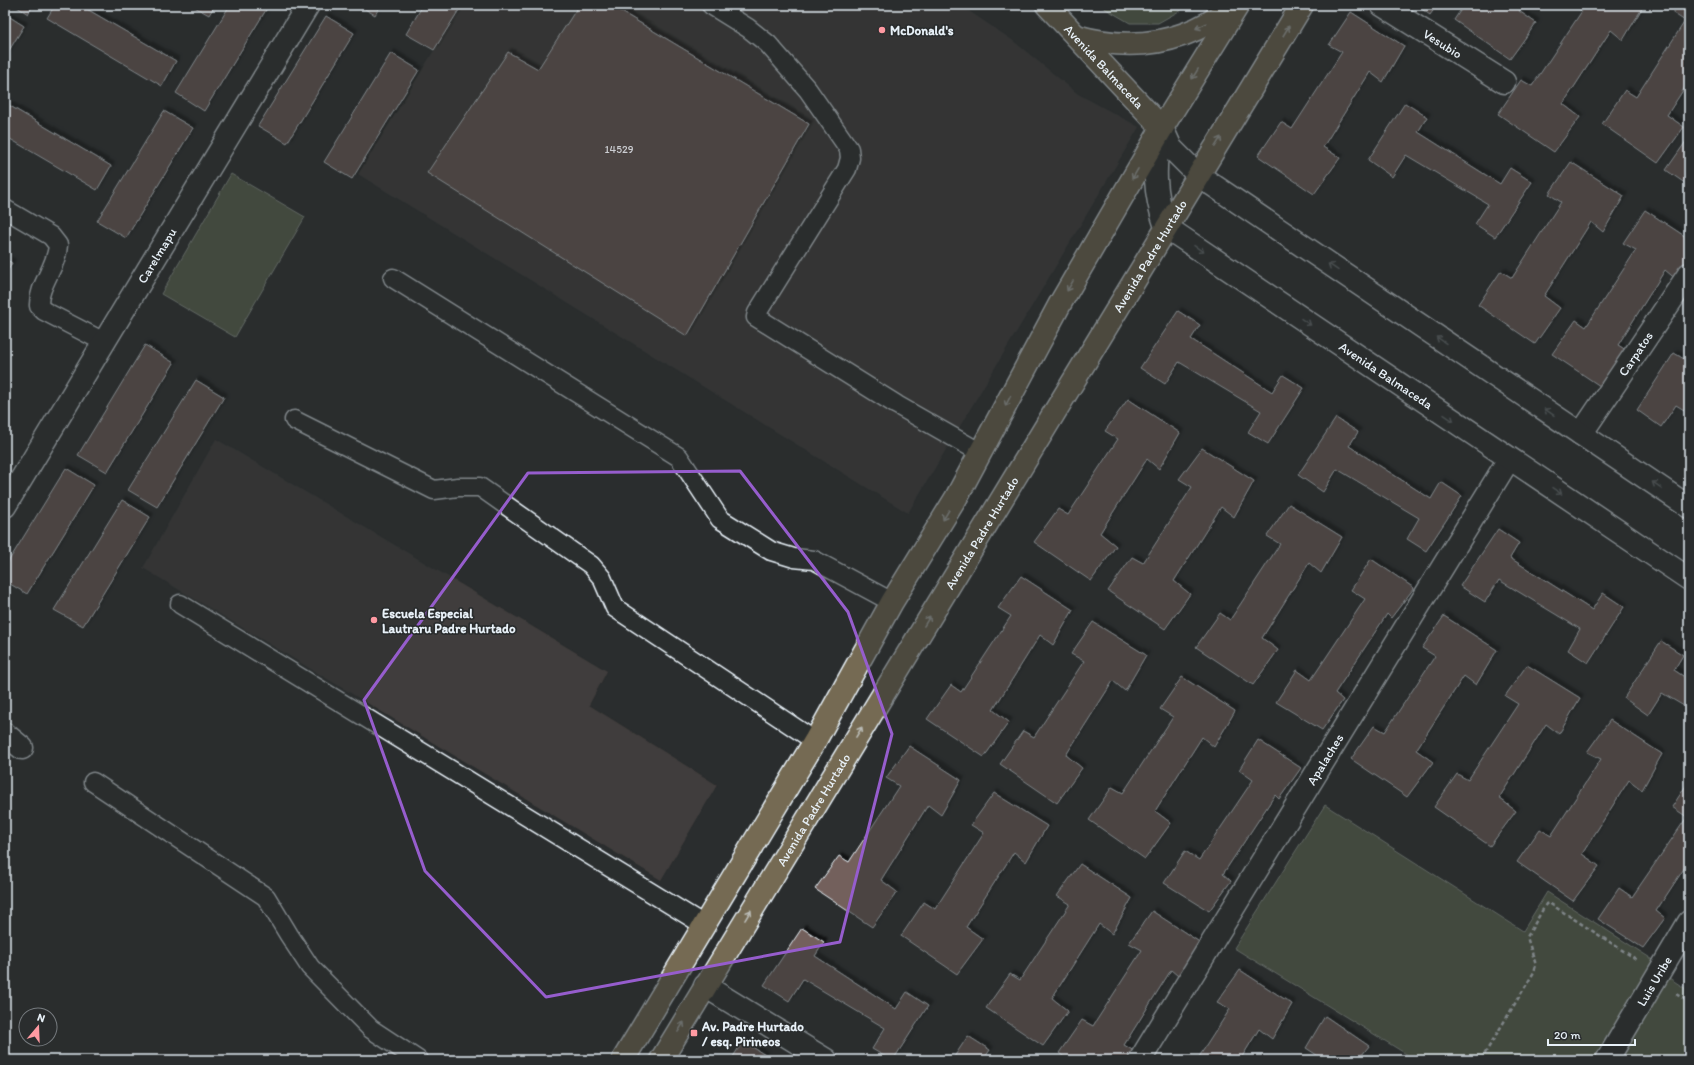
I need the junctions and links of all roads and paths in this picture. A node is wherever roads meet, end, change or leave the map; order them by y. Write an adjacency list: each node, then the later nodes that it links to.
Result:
1 (308, 5): 16 (street, Carelmapu)
2 (711, 5): 19 (lane)
3 (1234, 5): 8 (main road, one-way to 8)
4 (1238, 5): 10 (main road, one-way to 10)
5 (1302, 5): 11 (main road, Avenida Padre Hurtado, one-way to 5)
6 (1382, 5): 9 (street, Vesubio)
7 (1053, 7): 8 (main road, Avenida Balmaceda)
8 (1076, 36): 10 (main road, Avenida Balmaceda)
9 (1504, 82)
10 (1162, 128): 11 (street, Avenida Balmaceda); 13 (street); 19 (main road, one-way to 19)
11 (1198, 176): 13 (main road, Avenida Padre Hurtado); 18 (street, Avenida Balmaceda, one-way to 11)
12 (5, 209): 16 (lane)
13 (1166, 228): 20 (street, Avenida Balmaceda, one-way to 20); 33 (main road, Avenida Padre Hurtado, one-way to 13)
14 (1689, 274): 18 (street, Carpatos)
15 (393, 278): 24 (lane)
16 (104, 342): 21 (street, Carelmapu)
17 (294, 420): 27 (lane)
18 (1581, 434): 22 (street, Avenida Balmaceda, one-way to 18)
19 (981, 454): 24 (main road, one-way to 24)
20 (1509, 459): 23 (street, Avenida Balmaceda, one-way to 23); 38 (street, Apalaches)
21 (5, 506)
22 (1689, 507)
23 (1689, 580)
24 (892, 602): 27 (main road)
25 (180, 604): 31 (lane)
26 (5, 734): 28 (street)
27 (815, 741): 31 (main road)
28 (22, 748)
29 (93, 782): 34 (lane)
30 (1689, 922): 32 (street, Luis Uribe)
31 (704, 925): 35 (main road)
32 (1659, 974): 39 (path); 40 (street, Luis Uribe)
33 (705, 986): 36 (main road, Avenida Padre Hurtado, one-way to 33); 37 (street)
34 (418, 1060)
35 (623, 1060)
36 (661, 1060)
37 (826, 1060)
38 (1140, 1060)
39 (1480, 1060)
40 (1608, 1060)

